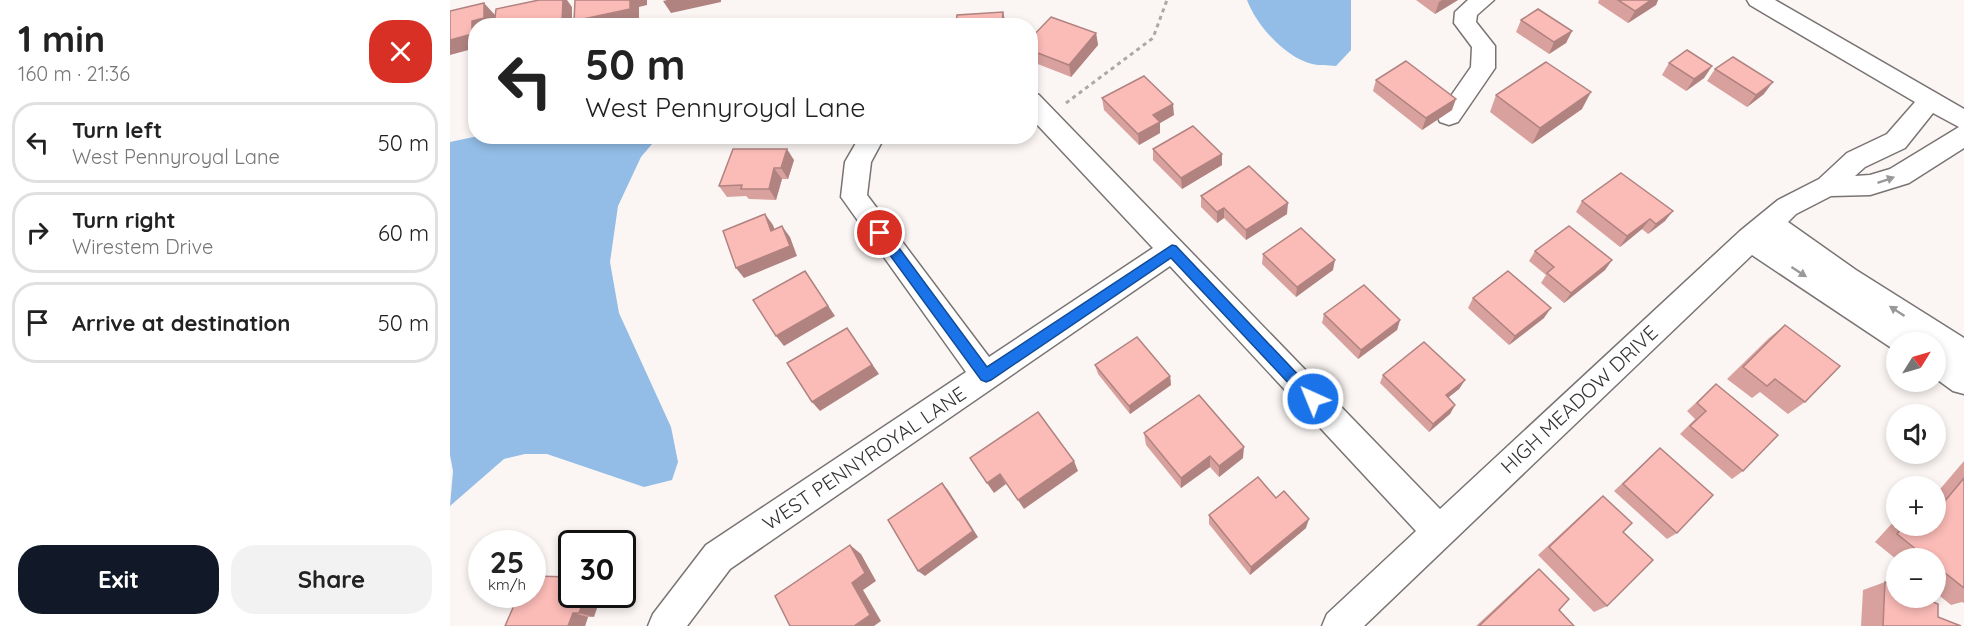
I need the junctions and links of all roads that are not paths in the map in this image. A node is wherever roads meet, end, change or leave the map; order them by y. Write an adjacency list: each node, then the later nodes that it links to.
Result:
1 (1483, 0): 5 (street)
2 (1758, 0): 3 (street)
3 (1930, 101): 6 (street); 8 (street, HIGH MEADOW DRIVE)
4 (1038, 109): 10 (street)
5 (1449, 116)
6 (1962, 121): 8 (street, HIGH MEADOW DRIVE, one-way to 6)
7 (868, 144): 14 (street)
8 (1828, 186): 9 (street, HIGH MEADOW DRIVE)
9 (1760, 231): 11 (street, one-way to 11); 12 (street, one-way to 9); 16 (street, HIGH MEADOW DRIVE)
10 (1172, 250): 14 (street, WEST PENNYROYAL LANE); 16 (street)
11 (1893, 332)
12 (1964, 354)
13 (1946, 369): 15 (street)
14 (986, 376): 17 (street, WEST PENNYROYAL LANE)
15 (1964, 381)
16 (1439, 531): 18 (street, HIGH MEADOW DRIVE)
17 (665, 626)
18 (1340, 626)

